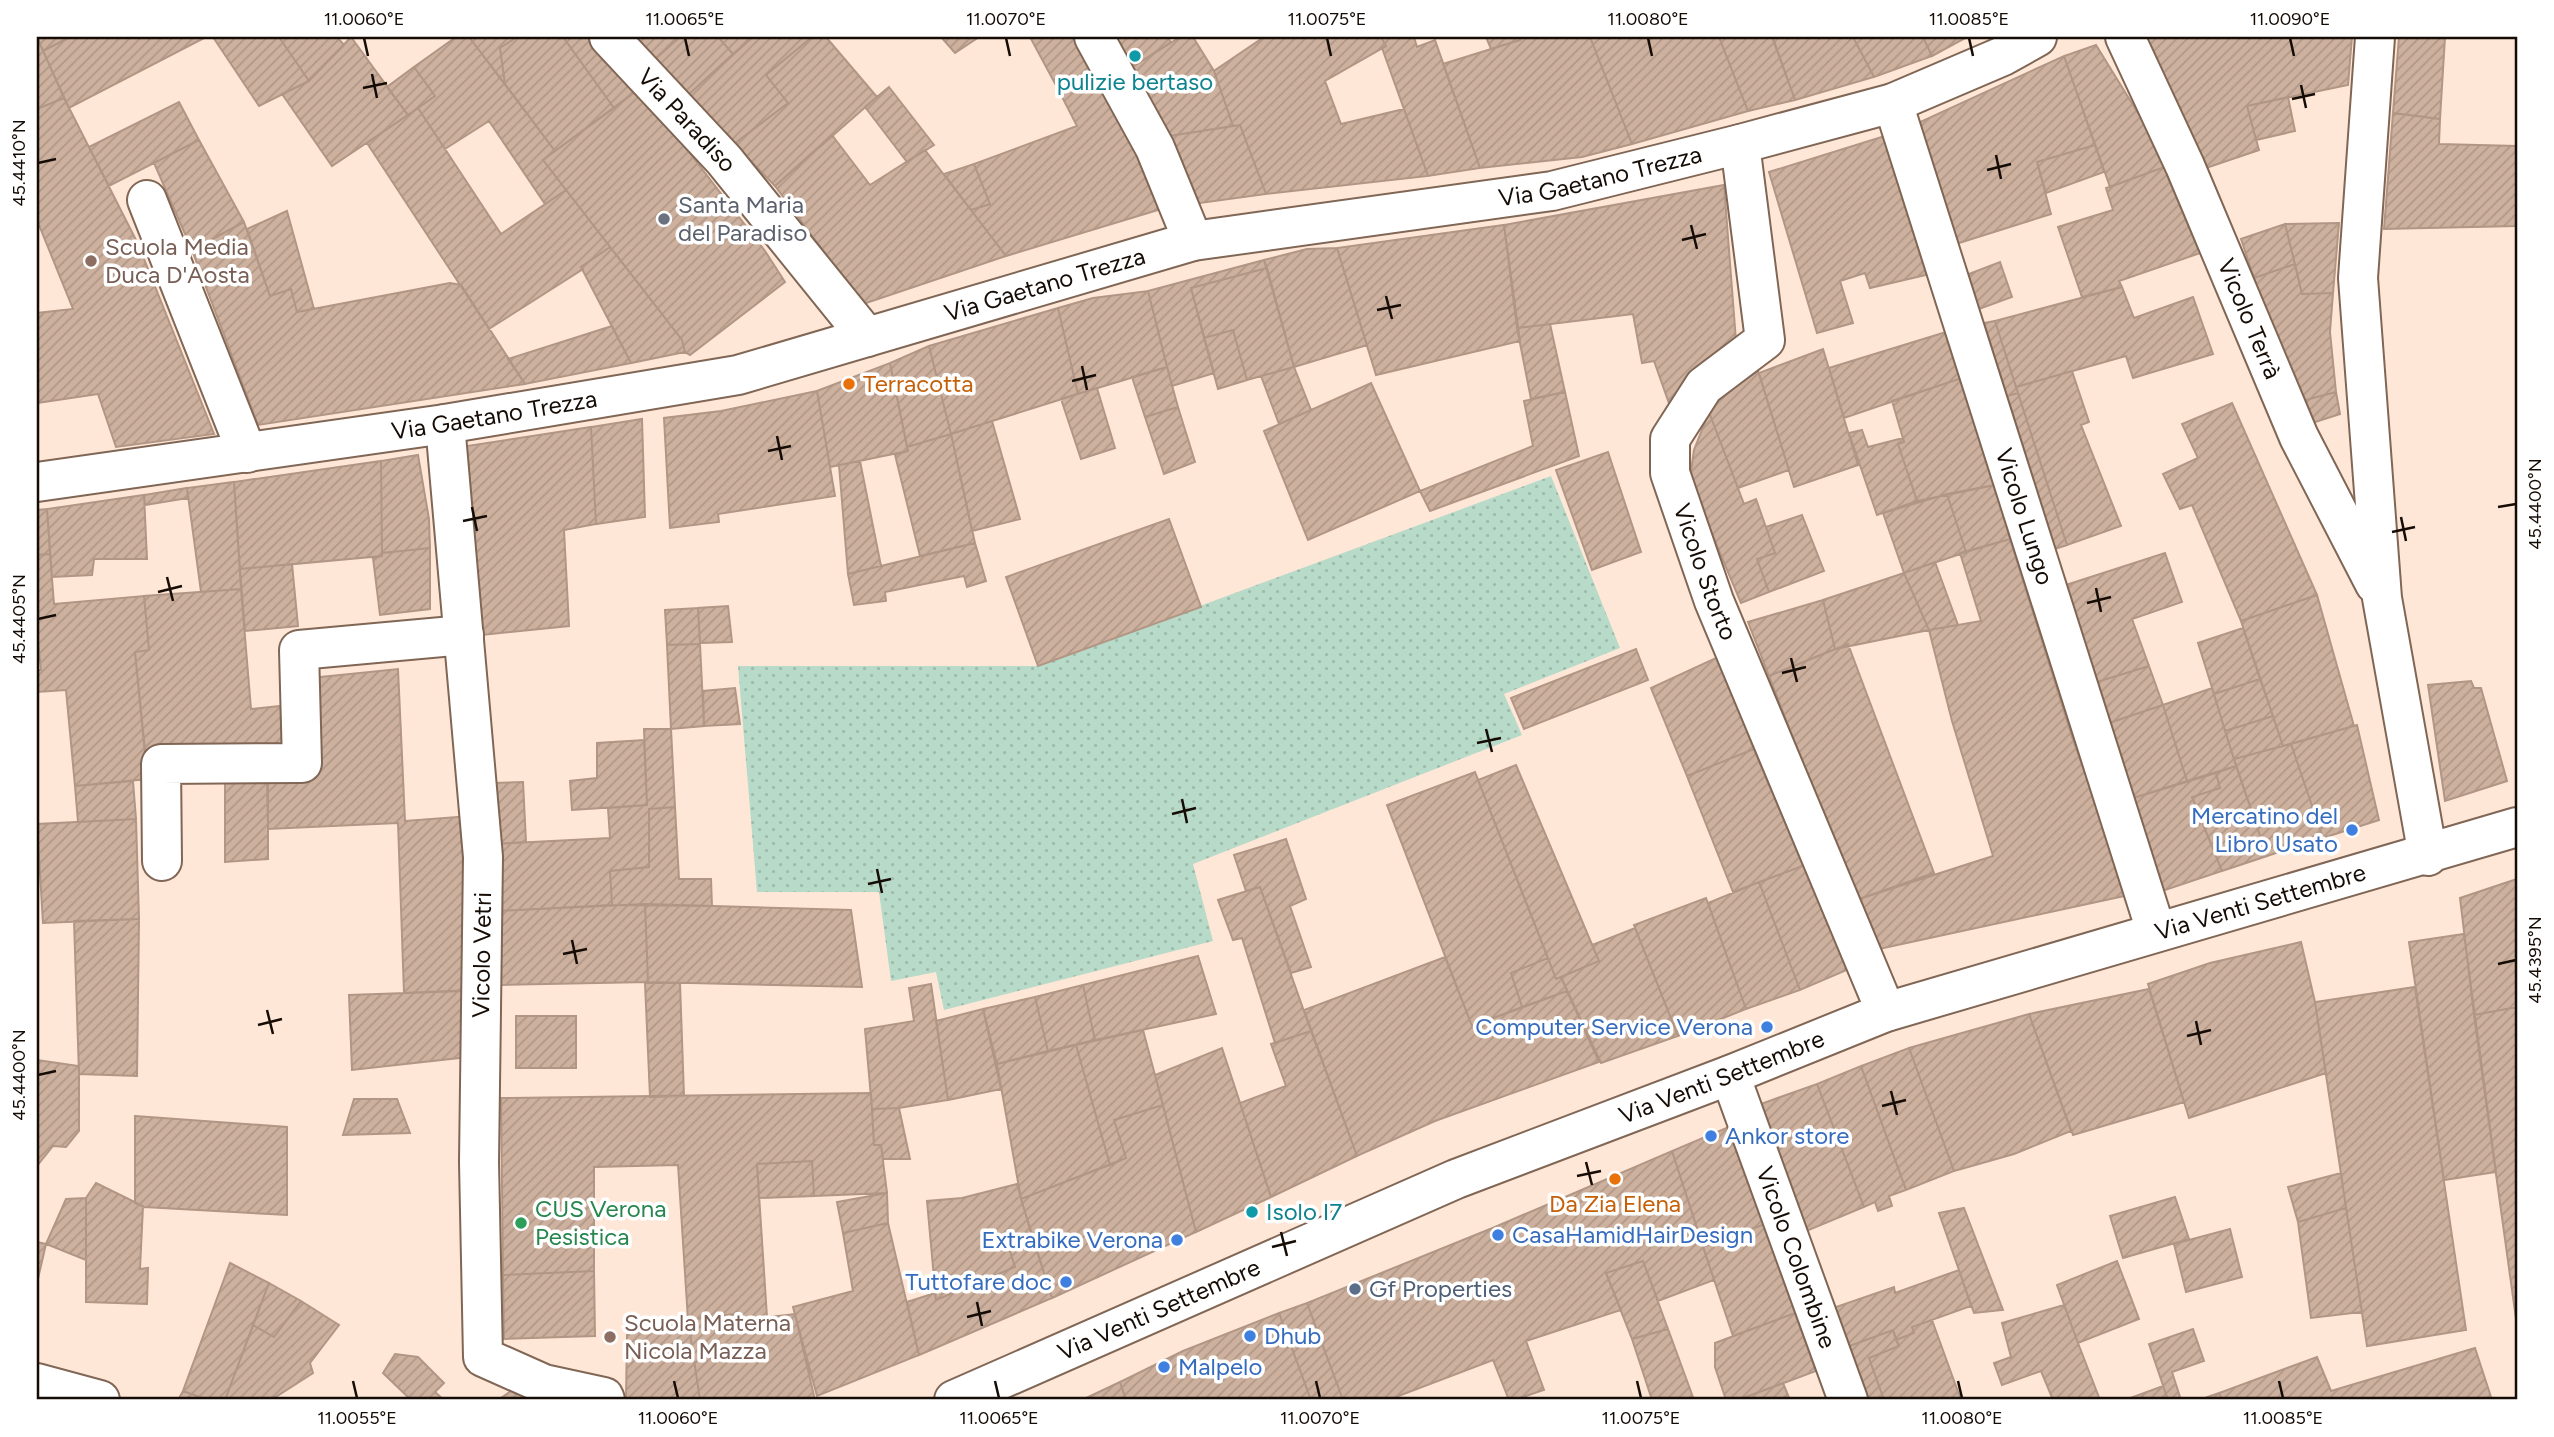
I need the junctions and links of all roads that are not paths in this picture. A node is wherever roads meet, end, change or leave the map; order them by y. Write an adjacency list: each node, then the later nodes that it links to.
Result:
1 (609, 37): 10 (street, Via Paradiso)
2 (1094, 37): 9 (street)
3 (2037, 37): 6 (street, Via Gaetano Trezza)
4 (2125, 37): 14 (street, Vicolo Terrà)
5 (2375, 37): 14 (street, Vicolo Terrà)
6 (1893, 103): 7 (street, Via Gaetano Trezza); 19 (street, Vicolo Lungo)
7 (1740, 144): 9 (street, Via Gaetano Trezza); 20 (street, Vicolo Storto)
8 (147, 200): 12 (street)
9 (1193, 241): 10 (street, Via Gaetano Trezza)
10 (867, 337): 11 (street, Via Gaetano Trezza)
11 (445, 424): 12 (street, Via Gaetano Trezza); 15 (street, Vicolo Vetri)
12 (247, 453): 13 (street, Via Gaetano Trezza)
13 (37, 482)
14 (2382, 598): 17 (street, Vicolo Terrà)
15 (464, 635): 18 (street); 24 (street, Vicolo Vetri)
16 (2517, 827): 17 (street, Via Venti Settembre)
17 (2428, 856): 19 (street, Via Venti Settembre)
18 (162, 861)
19 (2156, 931): 20 (street, Via Venti Settembre)
20 (1886, 1012): 21 (street, Via Venti Settembre)
21 (1730, 1075): 25 (street, Via Venti Settembre); 26 (street, Vicolo Colombine)
22 (37, 1383): 23 (street)
23 (100, 1400)
24 (606, 1400)
25 (954, 1400)
26 (1848, 1400)

